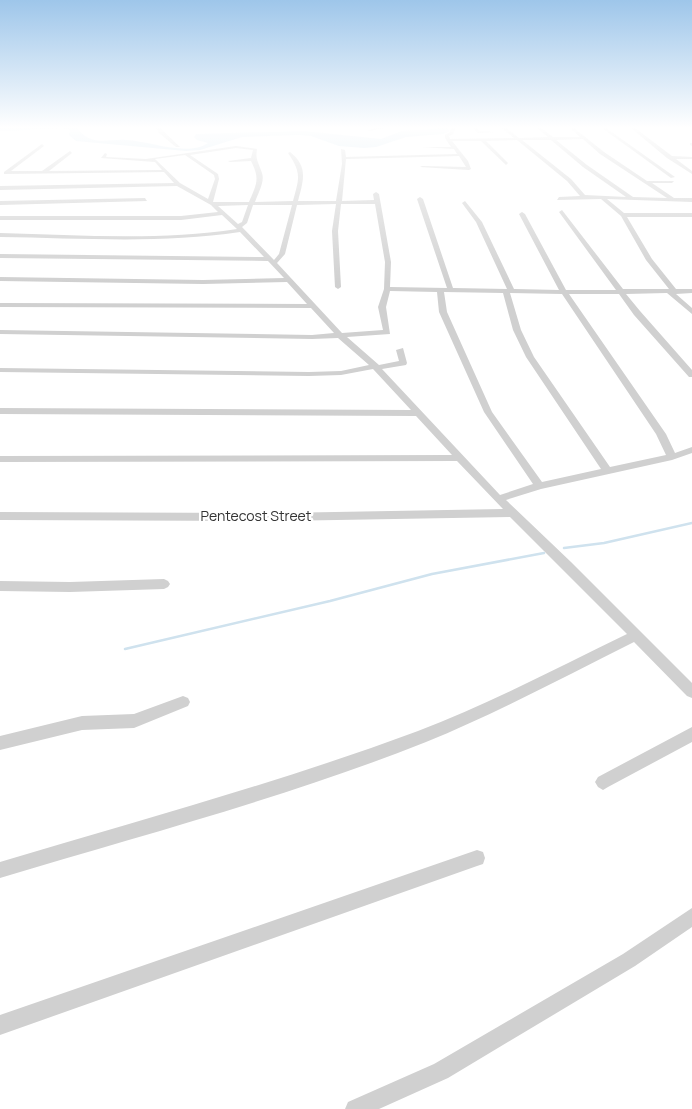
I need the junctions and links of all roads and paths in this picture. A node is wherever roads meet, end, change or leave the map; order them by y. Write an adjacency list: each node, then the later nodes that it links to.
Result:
1 (174, 180): 11 (street)
2 (216, 180): 26 (street)
3 (258, 180): 22 (street)
4 (301, 180): 23 (street)
5 (342, 180): 27 (street)
6 (569, 180): 14 (street)
7 (605, 180): 18 (street)
8 (643, 180): 10 (street)
9 (665, 180): 10 (street)
10 (646, 182): 20 (street)
11 (178, 184): 12 (street); 26 (street)
12 (0, 188)
13 (376, 194): 24 (street)
14 (584, 197): 15 (street); 17 (street)
15 (559, 198)
16 (420, 199): 44 (street)
17 (604, 199): 18 (street); 32 (street)
18 (633, 199): 20 (street)
19 (144, 200): 25 (street)
20 (674, 200): 21 (street)
21 (692, 200)
22 (250, 202): 23 (street); 26 (street); 35 (street)
23 (295, 202): 27 (street); 38 (street)
24 (377, 202): 27 (street); 42 (street)
25 (0, 203)
26 (212, 203): 30 (street)
27 (339, 203): 41 (street)
28 (464, 203): 45 (street)
29 (562, 212): 48 (street)
30 (223, 213): 34 (street); 35 (street)
31 (522, 214): 47 (street)
32 (623, 215): 33 (street); 49 (street)
33 (692, 215)
34 (0, 218)
35 (239, 229): 36 (street); 38 (street)
36 (0, 235)
37 (0, 256): 38 (street)
38 (271, 261): 40 (street)
39 (0, 279): 40 (street)
40 (289, 280): 51 (street)
41 (338, 287)
42 (387, 289): 43 (street); 54 (street)
43 (440, 291): 44 (street); 66 (street)
44 (451, 291): 45 (street)
45 (508, 291): 47 (street); 65 (street)
46 (692, 291): 49 (street)
47 (564, 292): 48 (street); 62 (street)
48 (622, 292): 49 (street); 58 (street)
49 (672, 292): 52 (street)
50 (0, 304): 51 (street)
51 (314, 306): 54 (street)
52 (692, 312)
53 (0, 332): 54 (street)
54 (340, 336): 56 (street)
55 (400, 350): 56 (street)
56 (376, 367): 57 (street); 60 (street)
57 (0, 370)
58 (692, 375)
59 (0, 411): 60 (street)
60 (417, 414): 63 (street)
61 (692, 450): 62 (street)
62 (672, 457): 65 (street)
63 (459, 458): 64 (street); 67 (street)
64 (0, 459)
65 (607, 470): 66 (street)
66 (539, 486): 67 (street)
67 (498, 499): 68 (street)
68 (513, 513): 69 (street, Pentecost Street); 72 (street)
69 (0, 516)
70 (164, 584): 71 (street)
71 (0, 586)
72 (636, 635): 73 (street); 79 (street)
73 (692, 692)
74 (182, 702): 76 (street)
75 (692, 734): 77 (street)
76 (0, 743)
77 (603, 782)
78 (477, 858): 81 (street)
79 (0, 870)
80 (692, 917): 82 (street)
81 (0, 1024)
82 (355, 1109)

